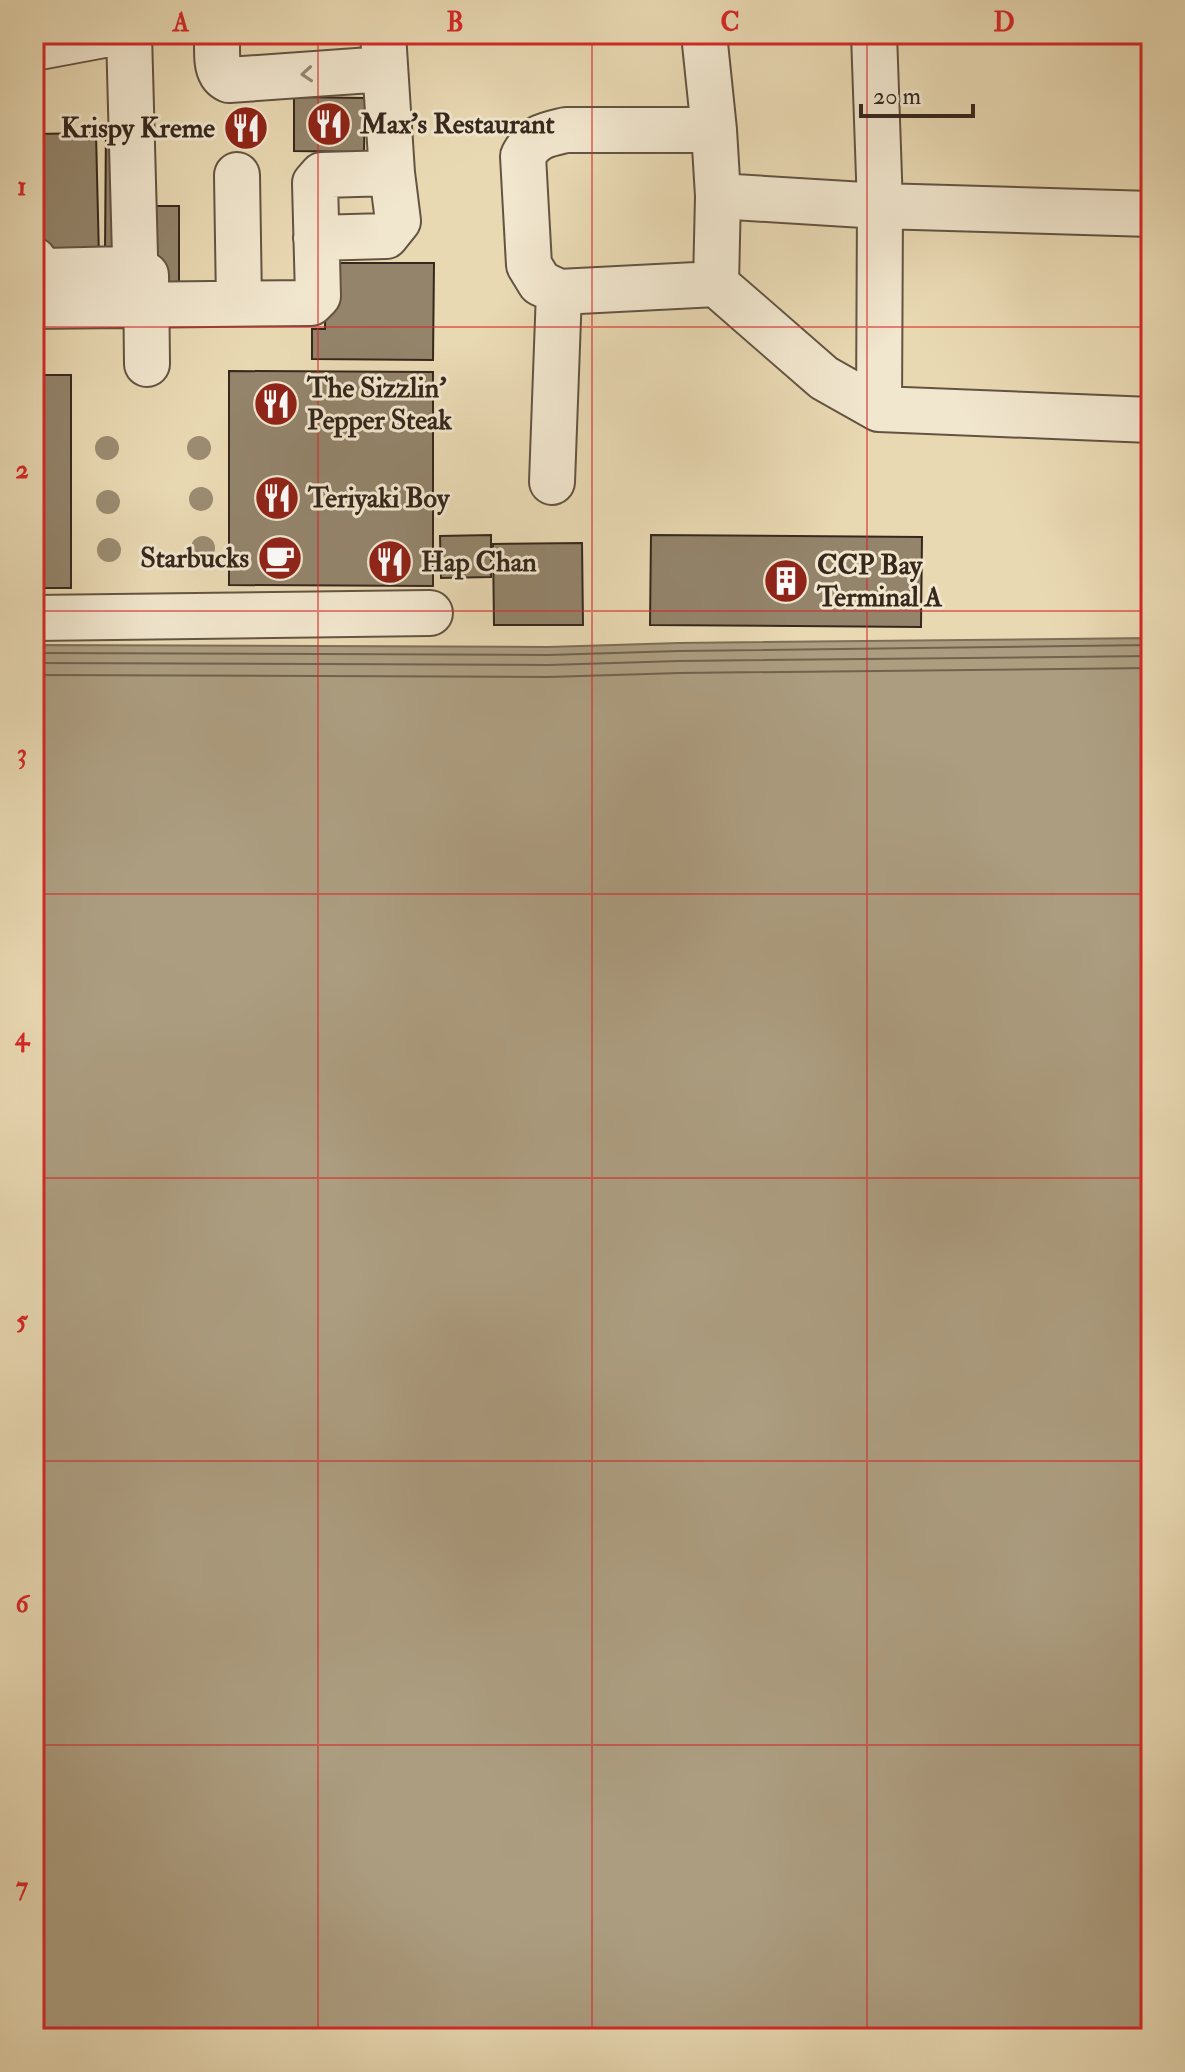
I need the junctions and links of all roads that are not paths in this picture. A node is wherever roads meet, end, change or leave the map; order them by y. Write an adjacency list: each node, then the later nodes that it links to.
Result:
1 (109, 34): 7 (street)
2 (129, 34): 16 (street)
3 (147, 34): 20 (street)
4 (217, 34): 8 (street, one-way to 4)
5 (704, 34): 9 (street)
6 (874, 34): 13 (street)
7 (34, 48)
8 (384, 52): 10 (street)
9 (714, 130): 12 (street); 18 (street)
10 (392, 173): 15 (street); 15 (street)
11 (237, 175): 19 (street)
12 (718, 196): 13 (street); 17 (street)
13 (880, 206): 14 (street); 23 (street)
14 (1151, 214)
15 (316, 238): 19 (street)
16 (34, 260)
17 (716, 284): 18 (street); 23 (street)
18 (559, 292): 25 (street)
19 (239, 303): 20 (street)
20 (146, 304): 21 (street); 22 (street)
21 (34, 306)
22 (147, 364)
23 (879, 409): 24 (street)
24 (1151, 420)
25 (552, 482)
26 (430, 613): 27 (street)
27 (34, 618)

